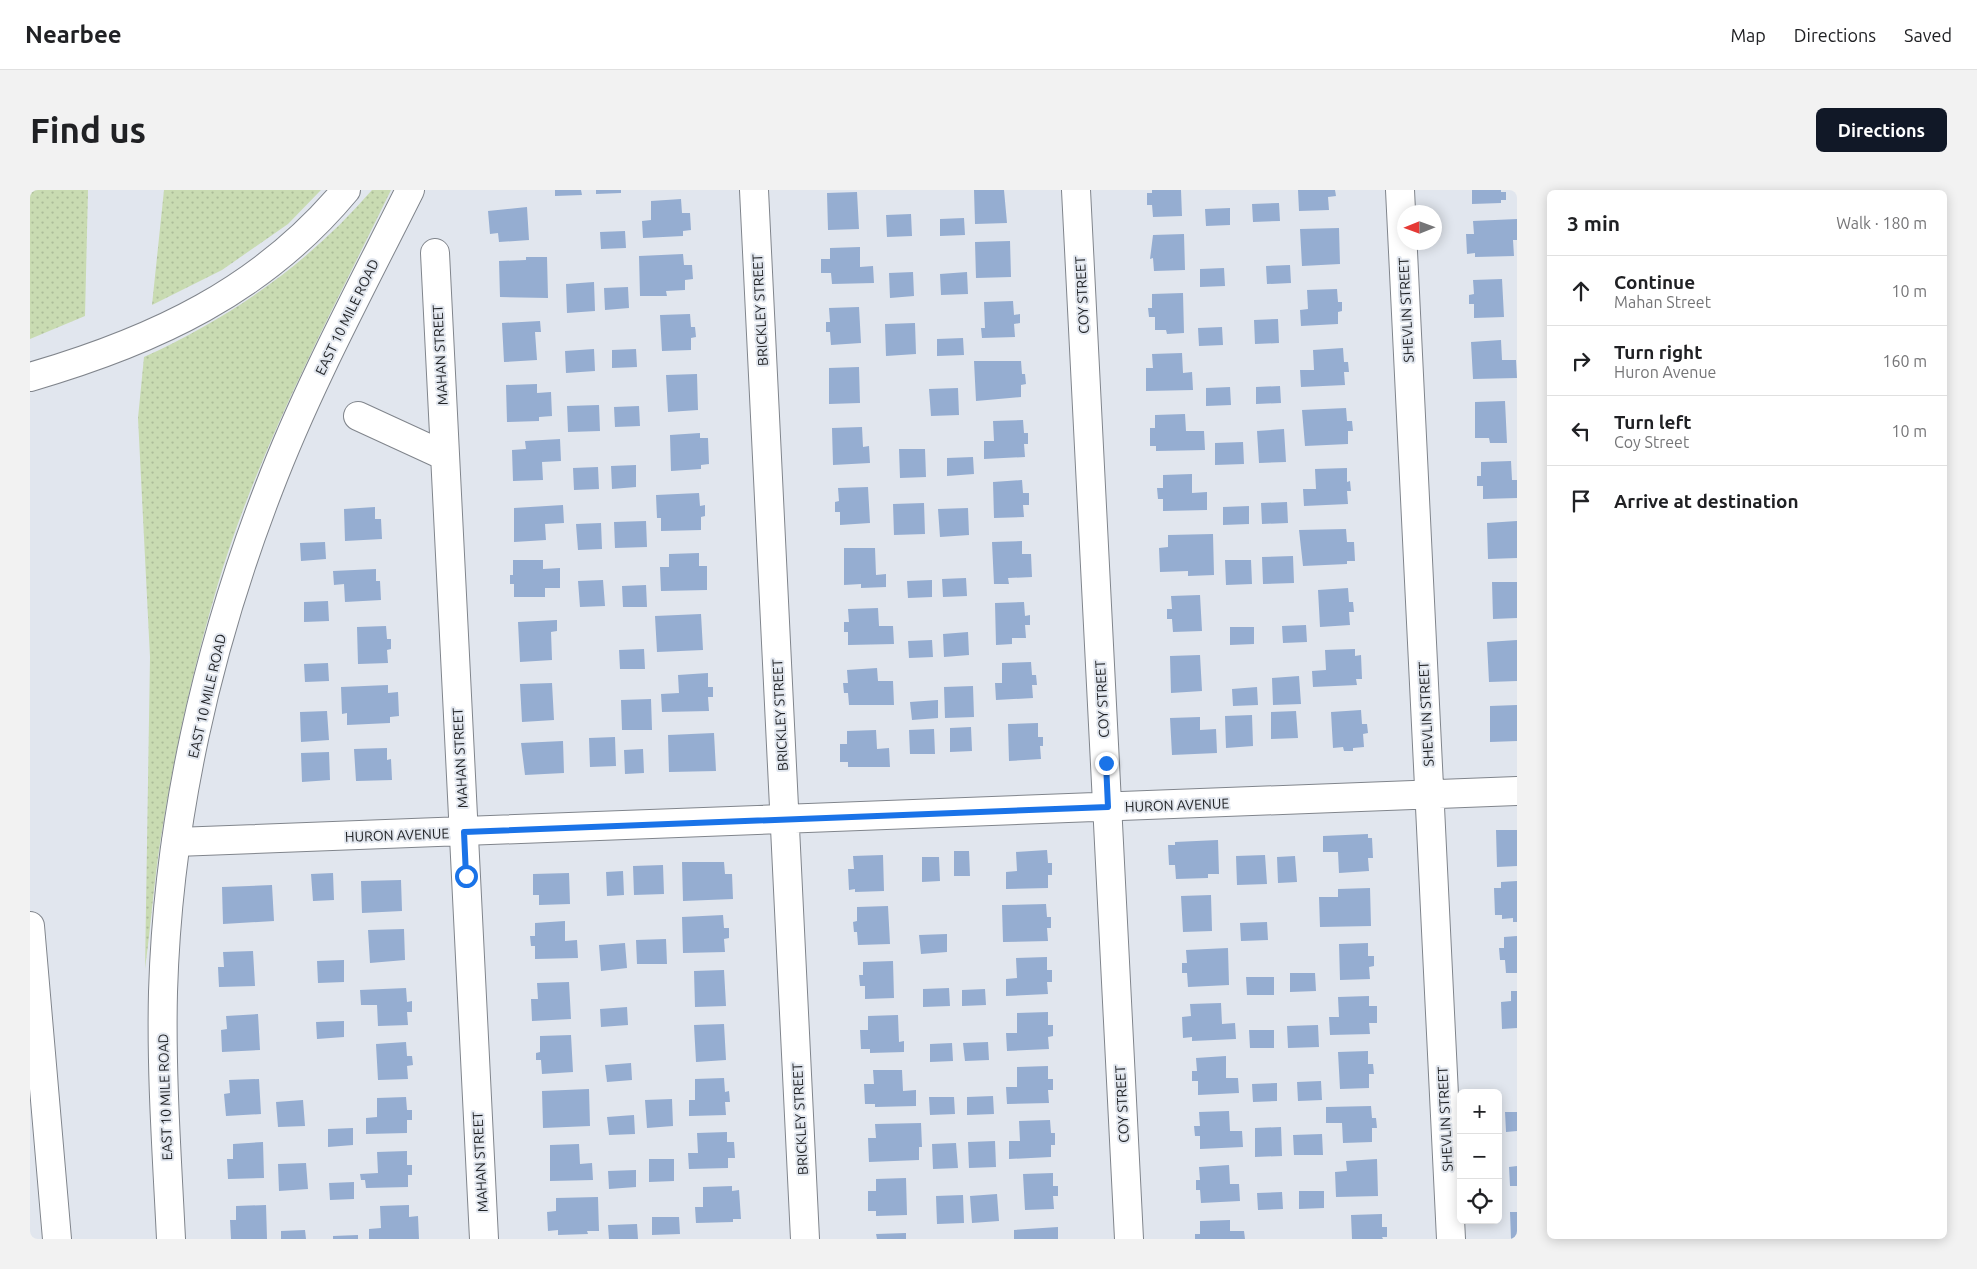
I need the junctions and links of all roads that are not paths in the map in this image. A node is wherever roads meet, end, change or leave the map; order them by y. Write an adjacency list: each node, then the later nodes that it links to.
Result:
1 (346, 190): 7 (main road)
2 (410, 190): 15 (main road, EAST 10 MILE ROAD)
3 (754, 190): 13 (main road, BRICKLEY STREET)
4 (1076, 190): 12 (main road, COY STREET)
5 (1400, 190): 11 (main road, SHEVLIN STREET)
6 (435, 254): 9 (main road, MAHAN STREET)
7 (30, 377)
8 (358, 416): 9 (main road)
9 (445, 456): 14 (main road, MAHAN STREET)
10 (1517, 791): 11 (main road, HURON AVENUE)
11 (1430, 795): 12 (main road, HURON AVENUE); 22 (main road, SHEVLIN STREET)
12 (1108, 807): 13 (main road, HURON AVENUE); 21 (main road, COY STREET)
13 (785, 820): 14 (main road, HURON AVENUE); 20 (main road, BRICKLEY STREET)
14 (464, 832): 15 (main road, HURON AVENUE); 19 (main road, MAHAN STREET)
15 (176, 842): 18 (main road, EAST 10 MILE ROAD)
16 (30, 926): 17 (main road)
17 (57, 1239)
18 (171, 1239)
19 (484, 1239)
20 (805, 1239)
21 (1129, 1239)
22 (1451, 1239)

